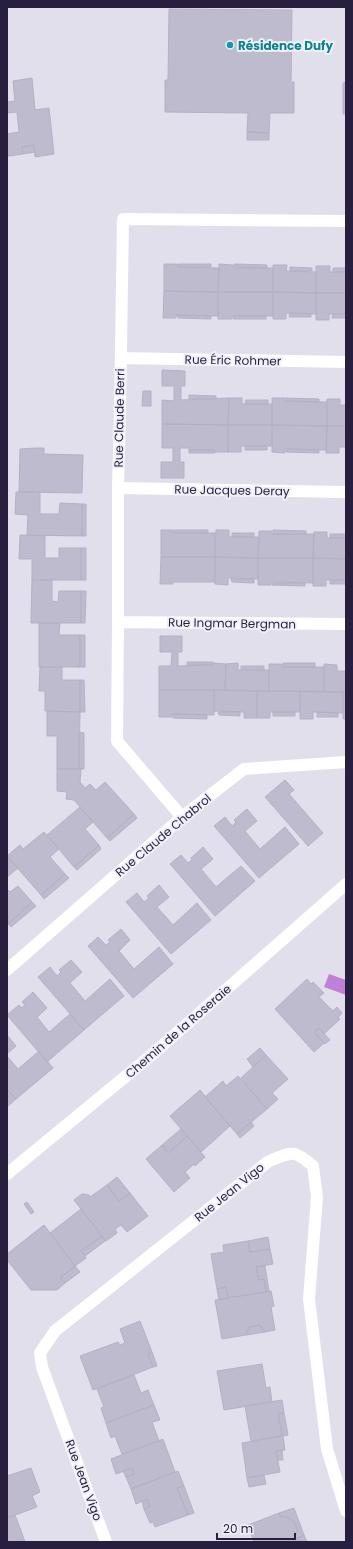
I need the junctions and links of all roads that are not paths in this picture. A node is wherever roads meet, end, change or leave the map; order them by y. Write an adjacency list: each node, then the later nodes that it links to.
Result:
1 (346, 221): 2 (street, Rue Claude Berri)
2 (121, 358): 3 (street, Rue Éric Rohmer); 4 (street, Rue Claude Berri)
3 (346, 362)
4 (118, 488): 5 (street, Rue Jacques Deray); 6 (street, Rue Claude Berri)
5 (346, 492)
6 (118, 622): 7 (street, Rue Ingmar Bergman); 9 (street, Rue Claude Berri)
7 (346, 624)
8 (346, 762): 9 (street, Rue Claude Chabrol)
9 (182, 817): 11 (street, Rue Claude Chabrol)
10 (346, 884): 12 (street, Chemin de la Roseraie)
11 (7, 970)
12 (7, 1174)
13 (346, 1511): 14 (street, Rue Jean Vigo)
14 (106, 1542)

